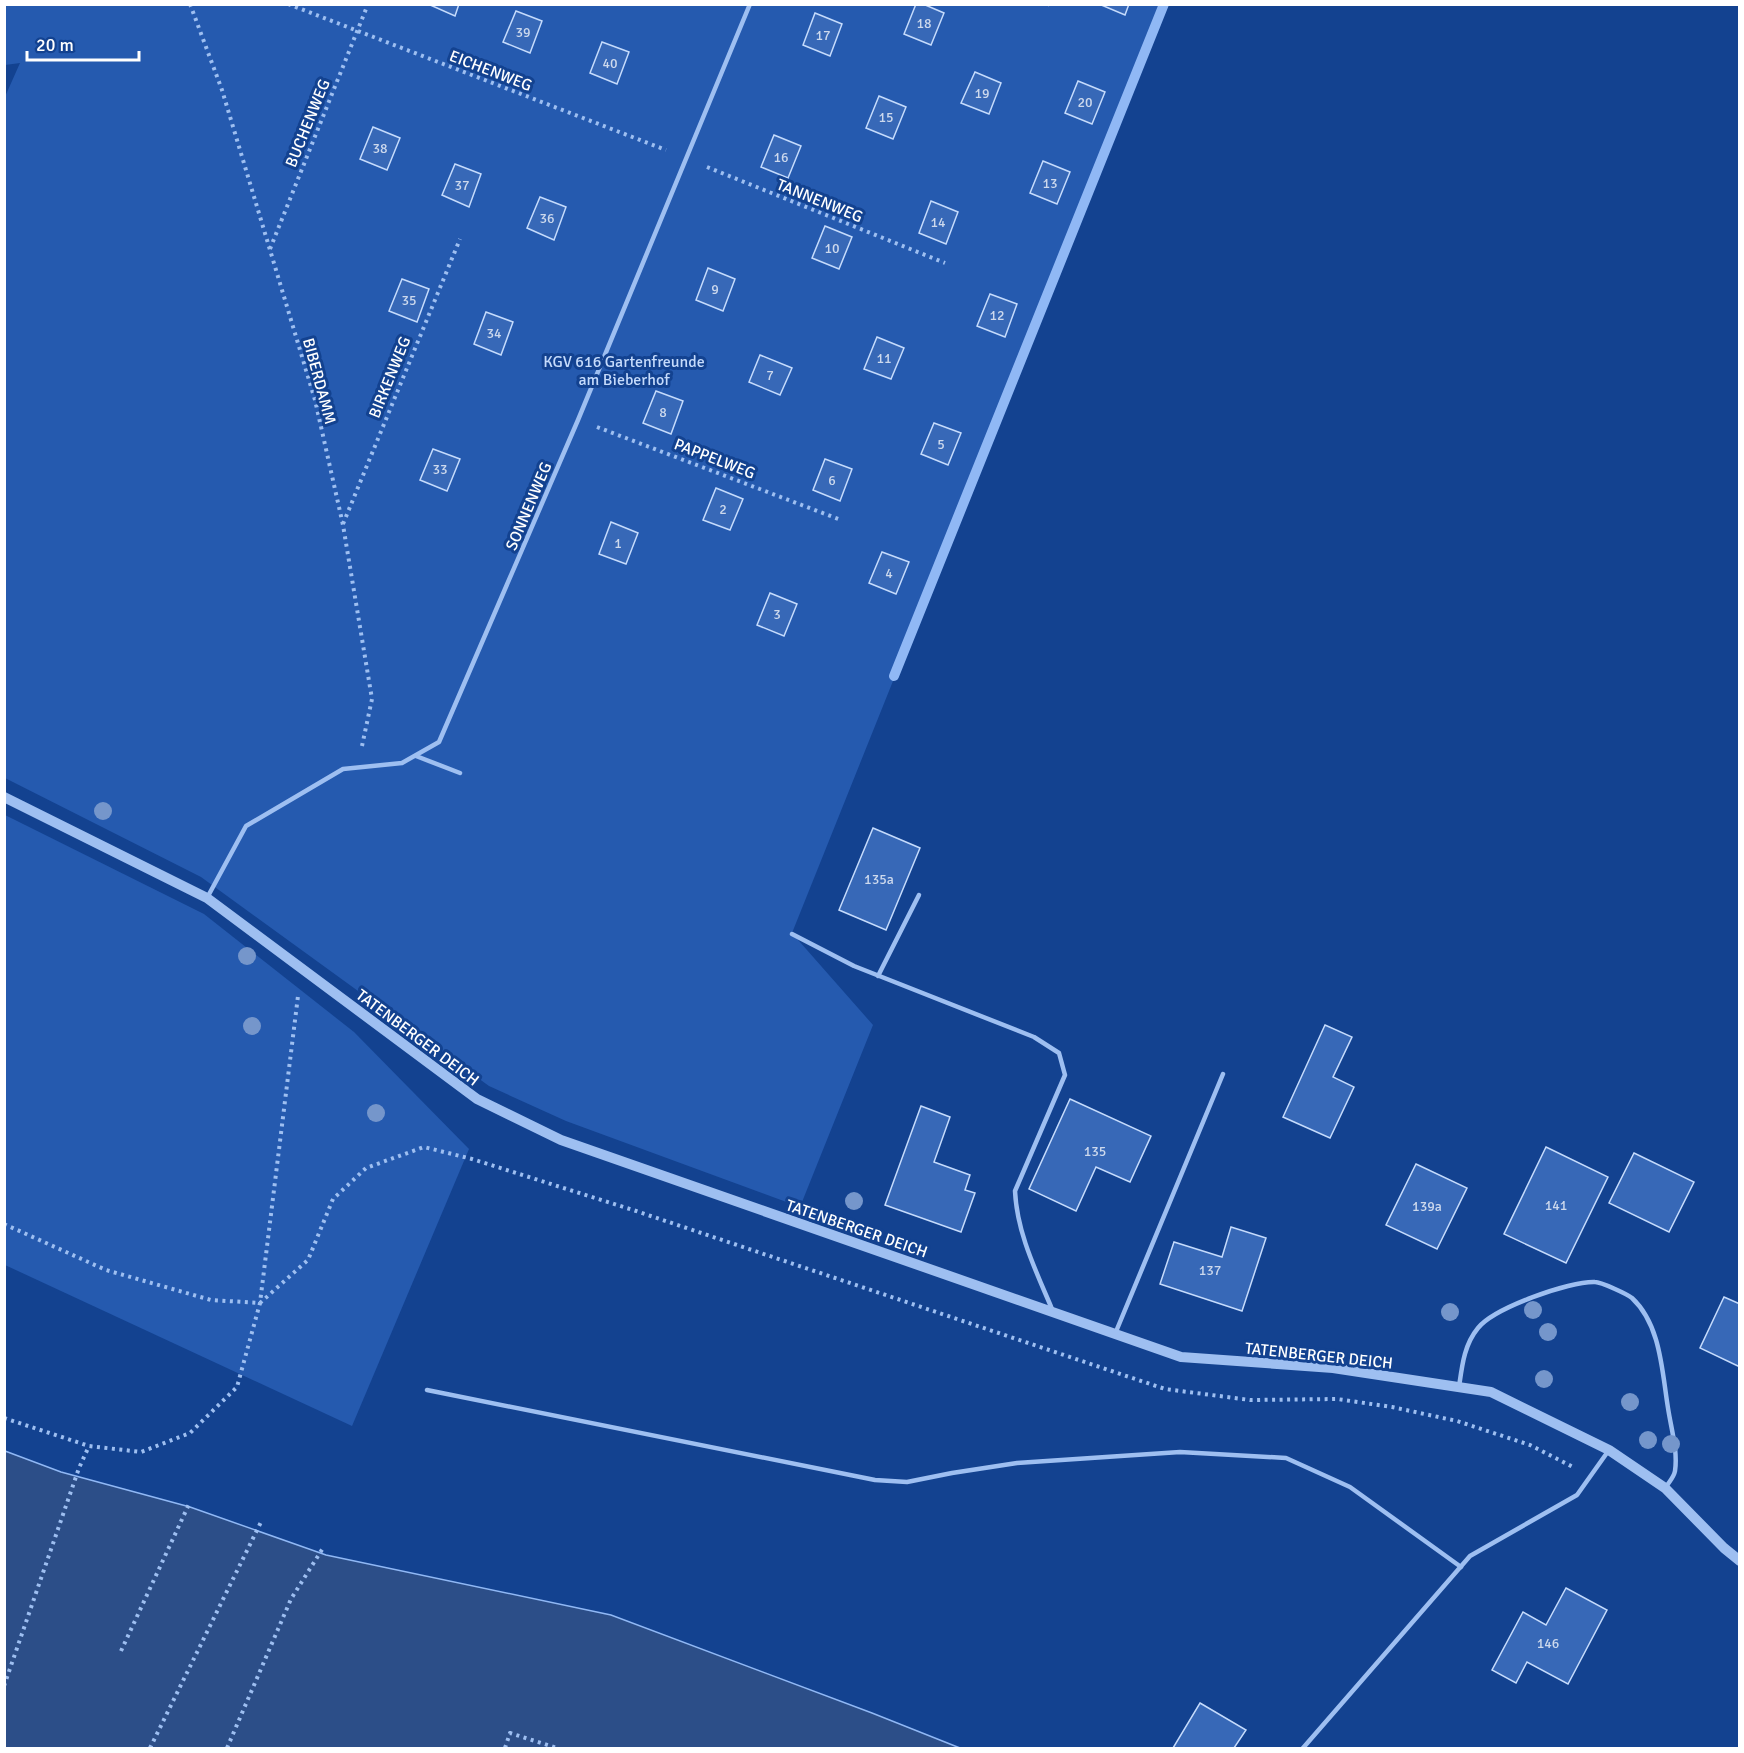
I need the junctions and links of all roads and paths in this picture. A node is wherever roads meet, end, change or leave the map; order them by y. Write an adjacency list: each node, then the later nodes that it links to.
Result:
1 (190, 4): 8 (path, BIBERDAMM)
2 (288, 4): 5 (path, EICHENWEG)
3 (368, 4): 5 (path, BUCHENWEG)
4 (750, 4): 6 (lane, SONNENWEG)
5 (357, 31): 6 (path, EICHENWEG); 8 (path, BUCHENWEG)
6 (686, 159): 9 (path, TANNENWEG); 10 (lane, SONNENWEG)
7 (460, 239): 12 (path, BIRKENWEG)
8 (270, 251): 12 (path, BIBERDAMM)
9 (945, 264)
10 (578, 420): 11 (path, PAPPELWEG); 13 (lane, SONNENWEG)
11 (841, 520)
12 (343, 525): 14 (path, BIBERDAMM)
13 (416, 756): 14 (lane, SONNENWEG); 15 (lane)
14 (343, 769): 18 (lane, SONNENWEG)
15 (459, 773)
16 (4, 797): 18 (street, TATENBERGER DEICH)
17 (919, 895): 21 (lane)
18 (207, 898): 20 (street, TATENBERGER DEICH)
19 (792, 934): 21 (lane)
20 (301, 968): 24 (path); 25 (street, TATENBERGER DEICH)
21 (878, 976): 25 (lane)
22 (1223, 1074): 26 (lane)
23 (4, 1224): 24 (path)
24 (260, 1303): 30 (path); 32 (path)
25 (1054, 1313): 26 (street, TATENBERGER DEICH)
26 (1115, 1334): 27 (street, TATENBERGER DEICH)
27 (1459, 1387): 31 (street, TATENBERGER DEICH); 33 (lane)
28 (427, 1390): 38 (lane)
29 (4, 1418): 30 (path)
30 (89, 1446): 40 (path)
31 (1609, 1450): 32 (lane); 33 (street, TATENBERGER DEICH)
32 (1590, 1476): 38 (lane)
33 (1665, 1488): 37 (street, TATENBERGER DEICH)
34 (190, 1502): 39 (path)
35 (261, 1522): 41 (path)
36 (323, 1548): 42 (path)
37 (1740, 1561)
38 (1461, 1567): 45 (lane)
39 (121, 1651)
40 (4, 1686)
41 (150, 1749)
42 (227, 1749)
43 (505, 1749): 44 (path)
44 (557, 1749)
45 (1303, 1749)

